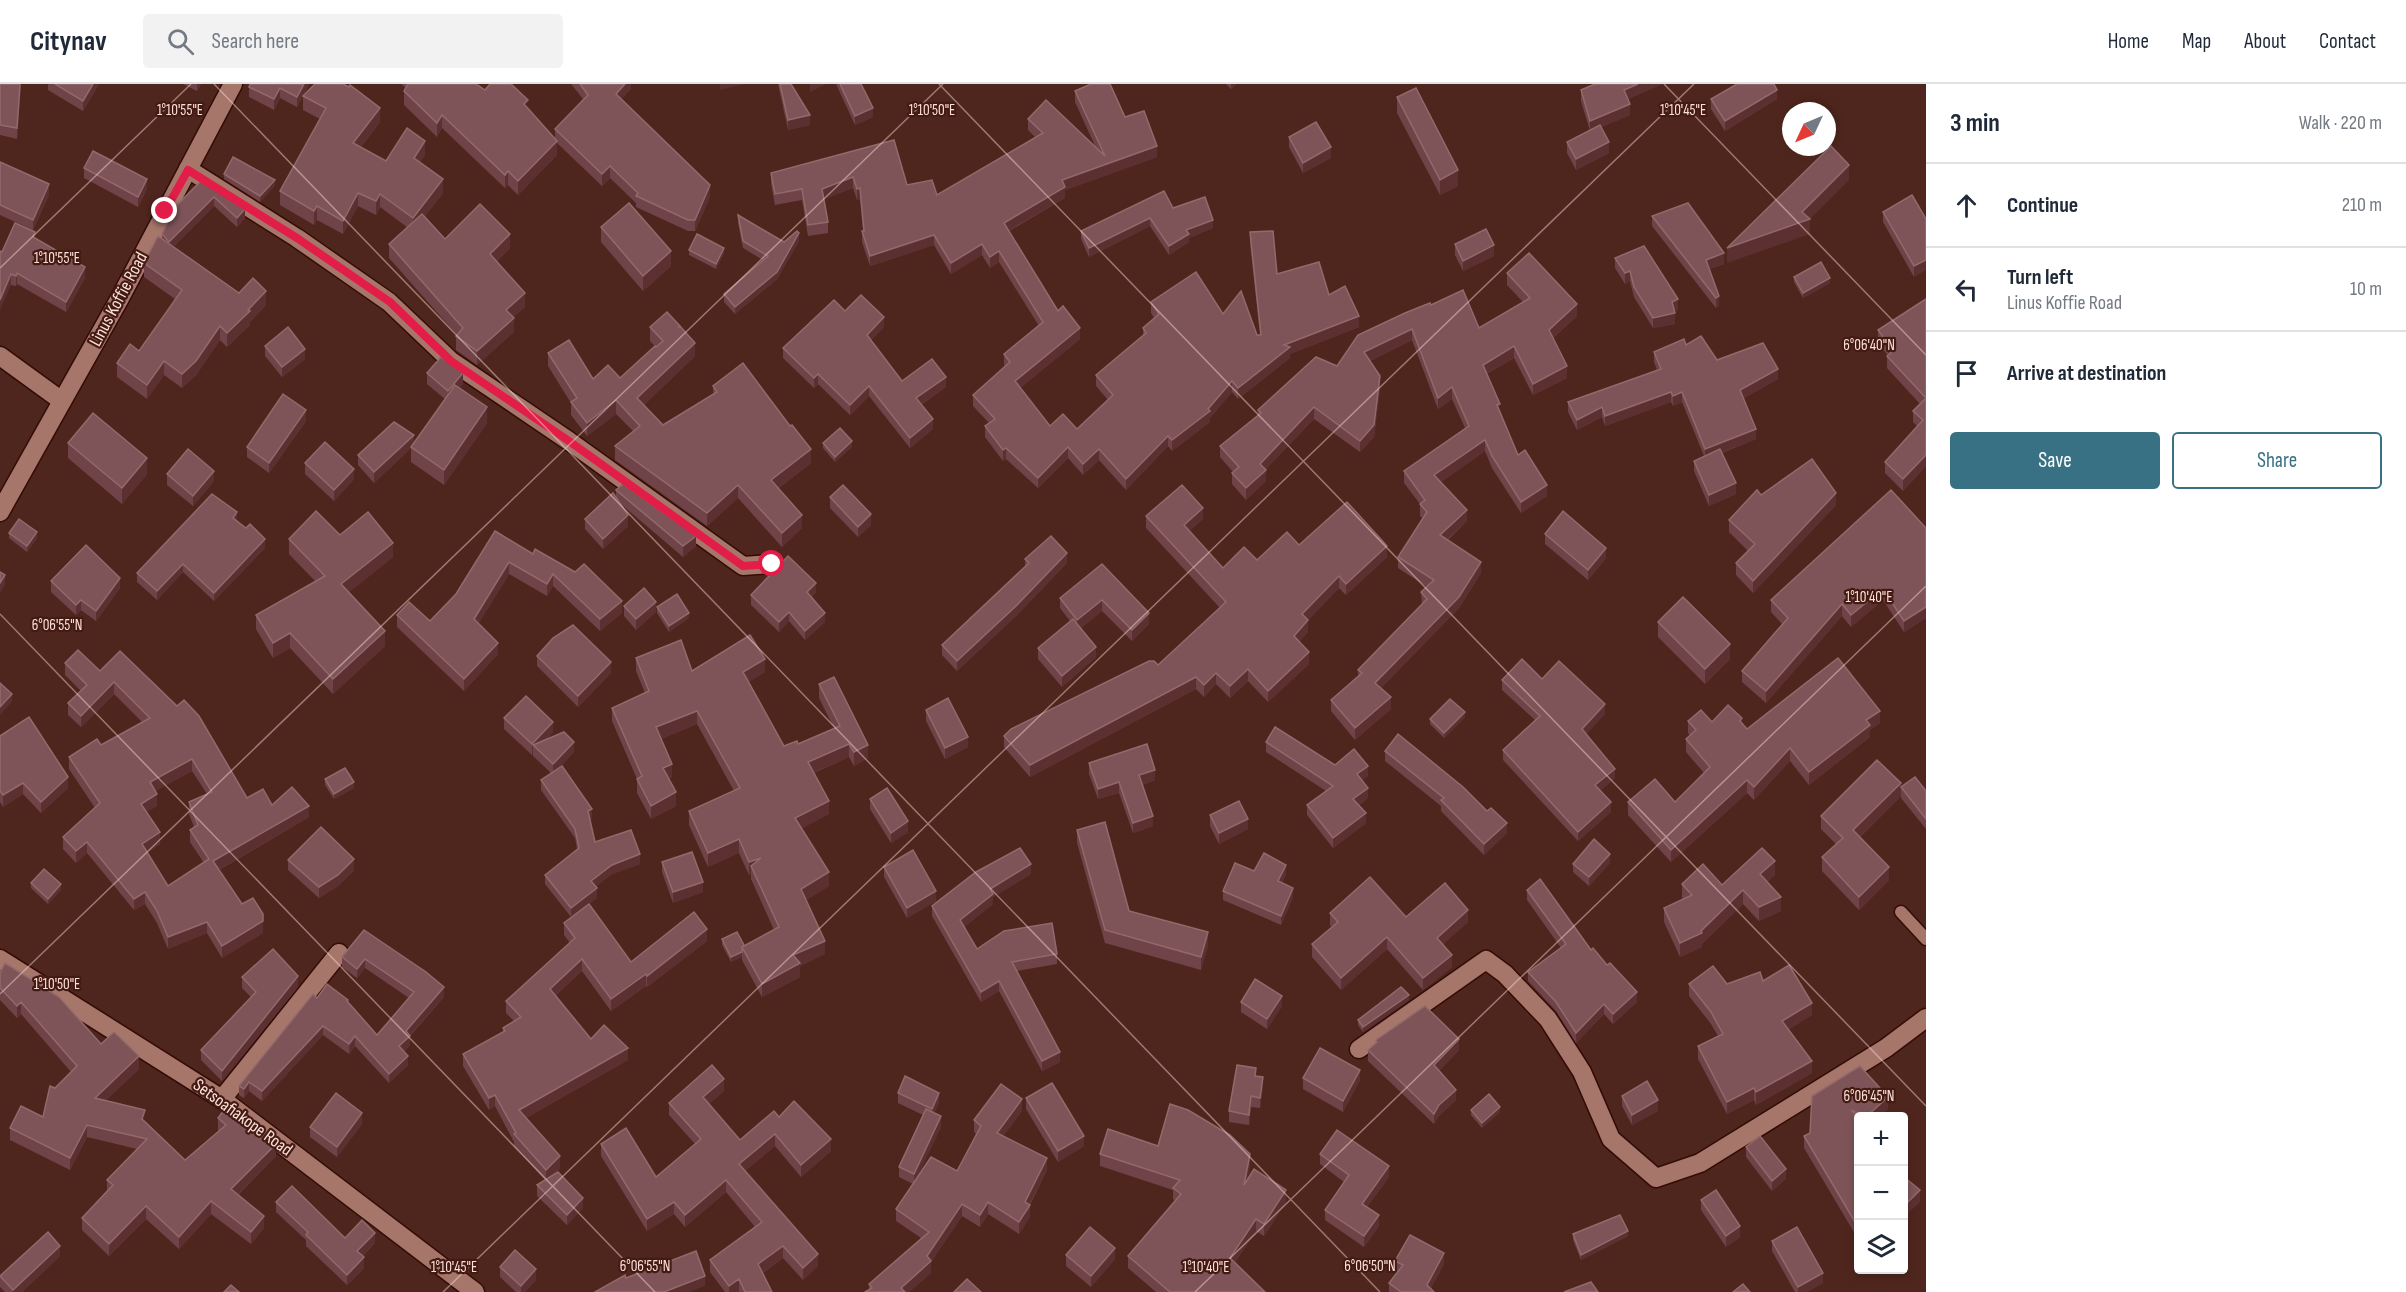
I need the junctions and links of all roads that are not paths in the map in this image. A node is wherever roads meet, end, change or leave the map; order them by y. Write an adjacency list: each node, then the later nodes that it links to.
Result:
1 (233, 84): 2 (street, Linus Koffie Road)
2 (188, 170): 4 (street, Linus Koffie Road); 6 (street)
3 (0, 356): 4 (street)
4 (62, 401): 5 (street, Linus Koffie Road)
5 (0, 512)
6 (772, 564)
7 (1901, 912): 8 (lane)
8 (1926, 939)
9 (339, 953): 13 (street)
10 (0, 959): 13 (street, Setsoafiakope Road)
11 (1926, 1018): 12 (street)
12 (1359, 1049)
13 (222, 1099): 14 (street, Setsoafiakope Road)
14 (475, 1292)

